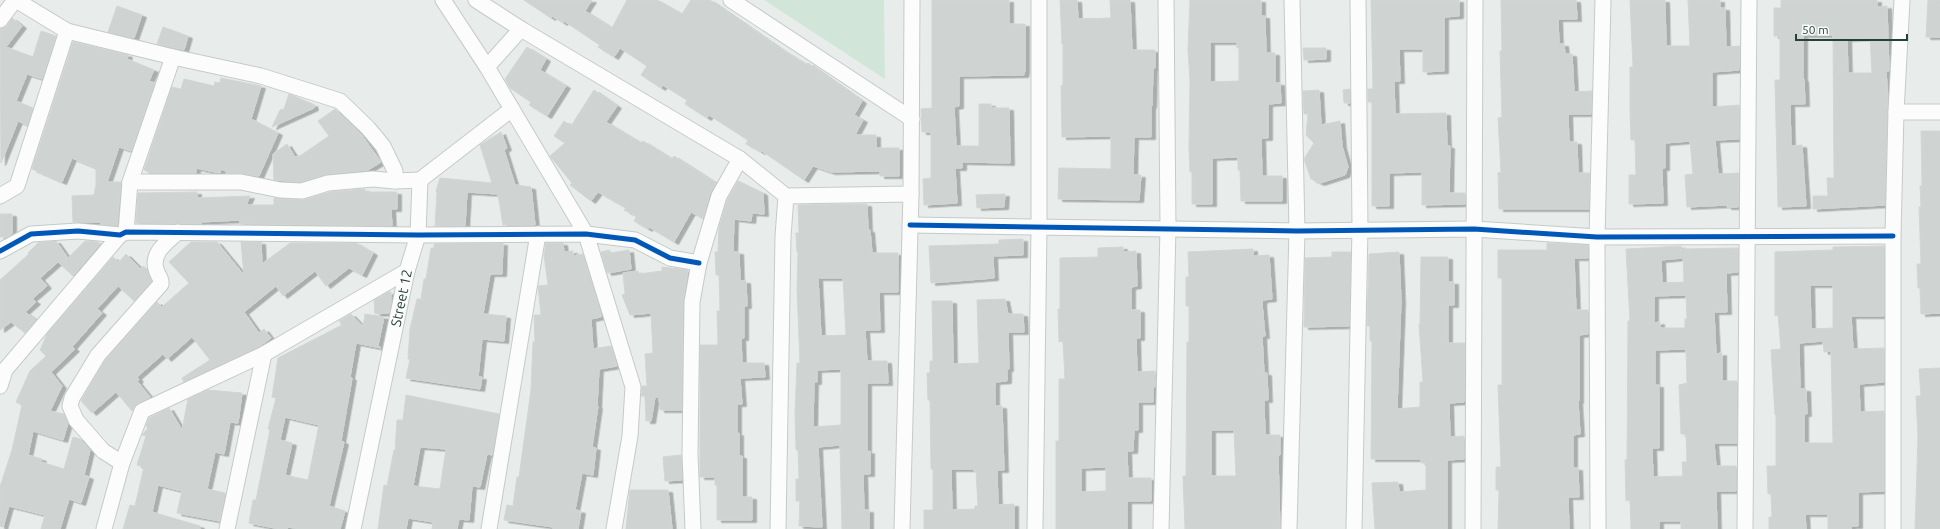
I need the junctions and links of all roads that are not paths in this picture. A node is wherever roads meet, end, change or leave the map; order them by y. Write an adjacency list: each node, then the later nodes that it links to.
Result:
1 (16, 0): 14 (street); 16 (street)
2 (443, 0): 18 (street)
3 (476, 0): 15 (street)
4 (731, 0): 22 (street)
5 (912, 0): 22 (street)
6 (1039, 0): 31 (street)
7 (1166, 0): 32 (street)
8 (1292, 0): 35 (street)
9 (1358, 0): 33 (street)
10 (1475, 0): 34 (street)
11 (1603, 0): 43 (street)
12 (1749, 0): 41 (street)
13 (1902, 0): 20 (street)
14 (0, 20)
15 (521, 29): 18 (street); 23 (street)
16 (67, 31): 17 (street); 28 (street)
17 (173, 57): 25 (street); 26 (street)
18 (487, 67): 19 (street)
19 (512, 109): 24 (street); 39 (street)
20 (1896, 112): 21 (street); 42 (street)
21 (1940, 112)
22 (912, 119): 27 (street)
23 (740, 158): 29 (street); 45 (street)
24 (420, 180): 25 (street); 40 (street, Street 12)
25 (395, 181): 26 (street)
26 (130, 182): 37 (street)
27 (911, 194): 29 (street); 30 (street)
28 (0, 196)
29 (786, 196): 56 (street)
30 (910, 225): 31 (street); 57 (street)
31 (1039, 228): 32 (street); 58 (street)
32 (1168, 228): 35 (street); 59 (street)
33 (1360, 229): 34 (street); 35 (street); 61 (street)
34 (1474, 229): 43 (street); 62 (street)
35 (1297, 231): 60 (street)
36 (178, 232): 37 (street); 40 (street); 49 (street)
37 (123, 233): 44 (street); 48 (street)
38 (538, 234): 39 (street); 40 (street); 53 (street)
39 (586, 234): 45 (street); 54 (street)
40 (418, 236): 46 (street, Street 12)
41 (1748, 236): 42 (street); 43 (street); 64 (street)
42 (1893, 236): 65 (street)
43 (1597, 237): 63 (street)
44 (0, 251)
45 (699, 263): 55 (street)
46 (407, 270): 47 (street); 52 (street, Street 12)
47 (264, 354): 49 (street); 51 (street)
48 (0, 386)
49 (122, 463): 50 (street)
50 (104, 529)
51 (227, 529)
52 (353, 529)
53 (489, 529)
54 (614, 529)
55 (692, 529)
56 (778, 529)
57 (902, 529)
58 (1035, 529)
59 (1161, 529)
60 (1289, 529)
61 (1354, 529)
62 (1473, 529)
63 (1598, 529)
64 (1745, 529)
65 (1893, 529)

